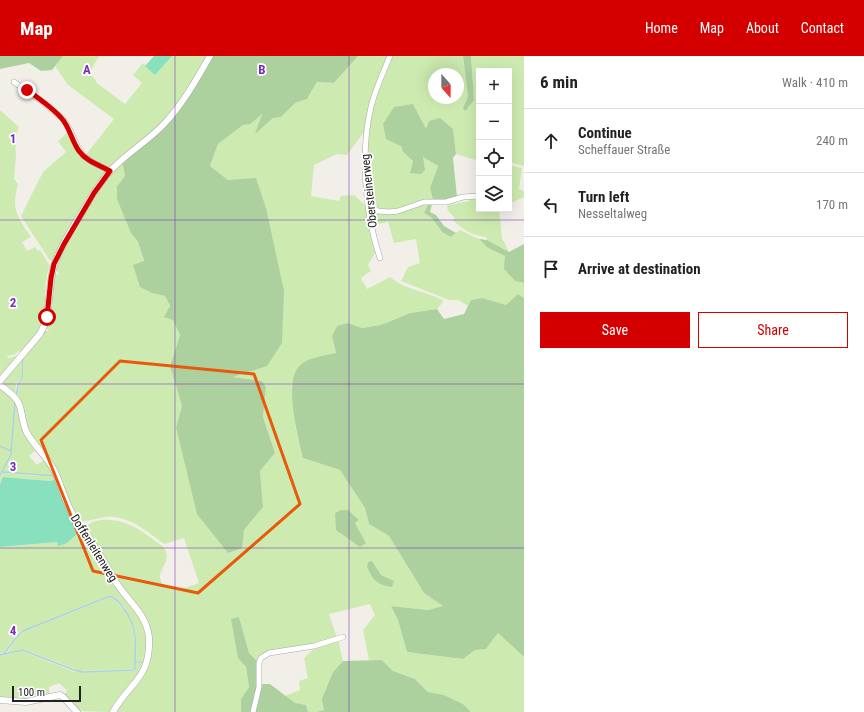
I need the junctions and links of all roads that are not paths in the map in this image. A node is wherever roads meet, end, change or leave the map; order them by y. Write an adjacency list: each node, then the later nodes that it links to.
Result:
1 (210, 56): 4 (street)
2 (390, 56): 6 (street, Obersteinerweg)
3 (14, 82): 4 (street)
4 (110, 171): 8 (street)
5 (476, 196): 6 (street)
6 (369, 207): 7 (street, Obersteinerweg)
7 (380, 258)
8 (0, 381)
9 (0, 385): 13 (street, Doffenleitenweg)
10 (343, 637): 14 (street)
11 (0, 700): 12 (street)
12 (77, 712)
13 (113, 712)
14 (253, 712)

